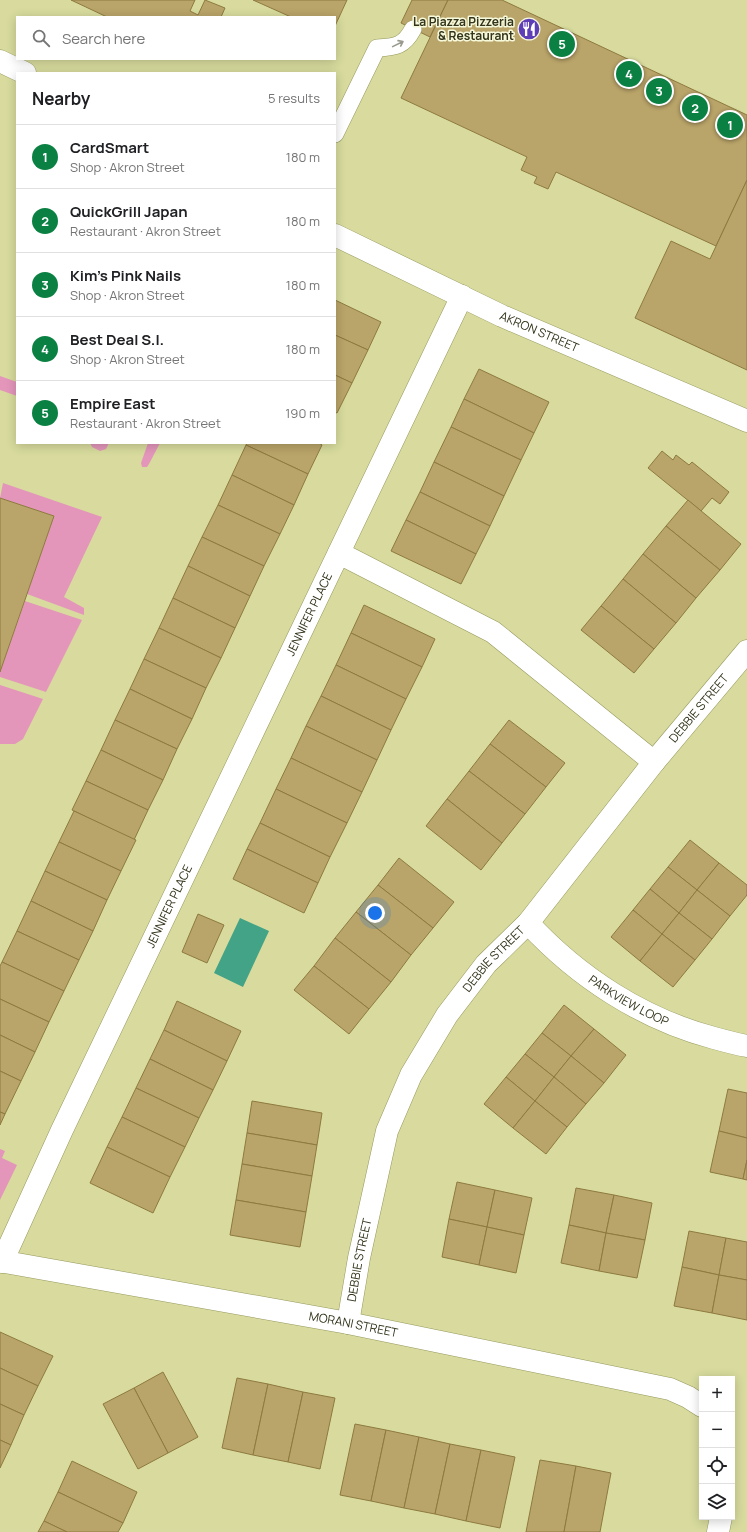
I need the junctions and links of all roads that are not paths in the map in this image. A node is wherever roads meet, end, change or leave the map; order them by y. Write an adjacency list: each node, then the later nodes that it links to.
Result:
1 (413, 29): 4 (lane, one-way to 1)
2 (0, 61): 3 (street)
3 (23, 72)
4 (336, 132)
5 (336, 235): 6 (street, AKRON STREET)
6 (462, 296): 7 (street, AKRON STREET); 8 (street, JENNIFER PLACE)
7 (747, 421)
8 (339, 553): 10 (street); 13 (street, JENNIFER PLACE)
9 (747, 651): 10 (street, DEBBIE STREET)
10 (654, 762): 11 (street, DEBBIE STREET)
11 (528, 923): 12 (street, PARKVIEW LOOP); 14 (street, DEBBIE STREET)
12 (747, 1046)
13 (1, 1262): 14 (street, MORANI STREET)
14 (348, 1323): 15 (street, MORANI STREET)
15 (699, 1404)
16 (720, 1520): 17 (street)
17 (718, 1532)

